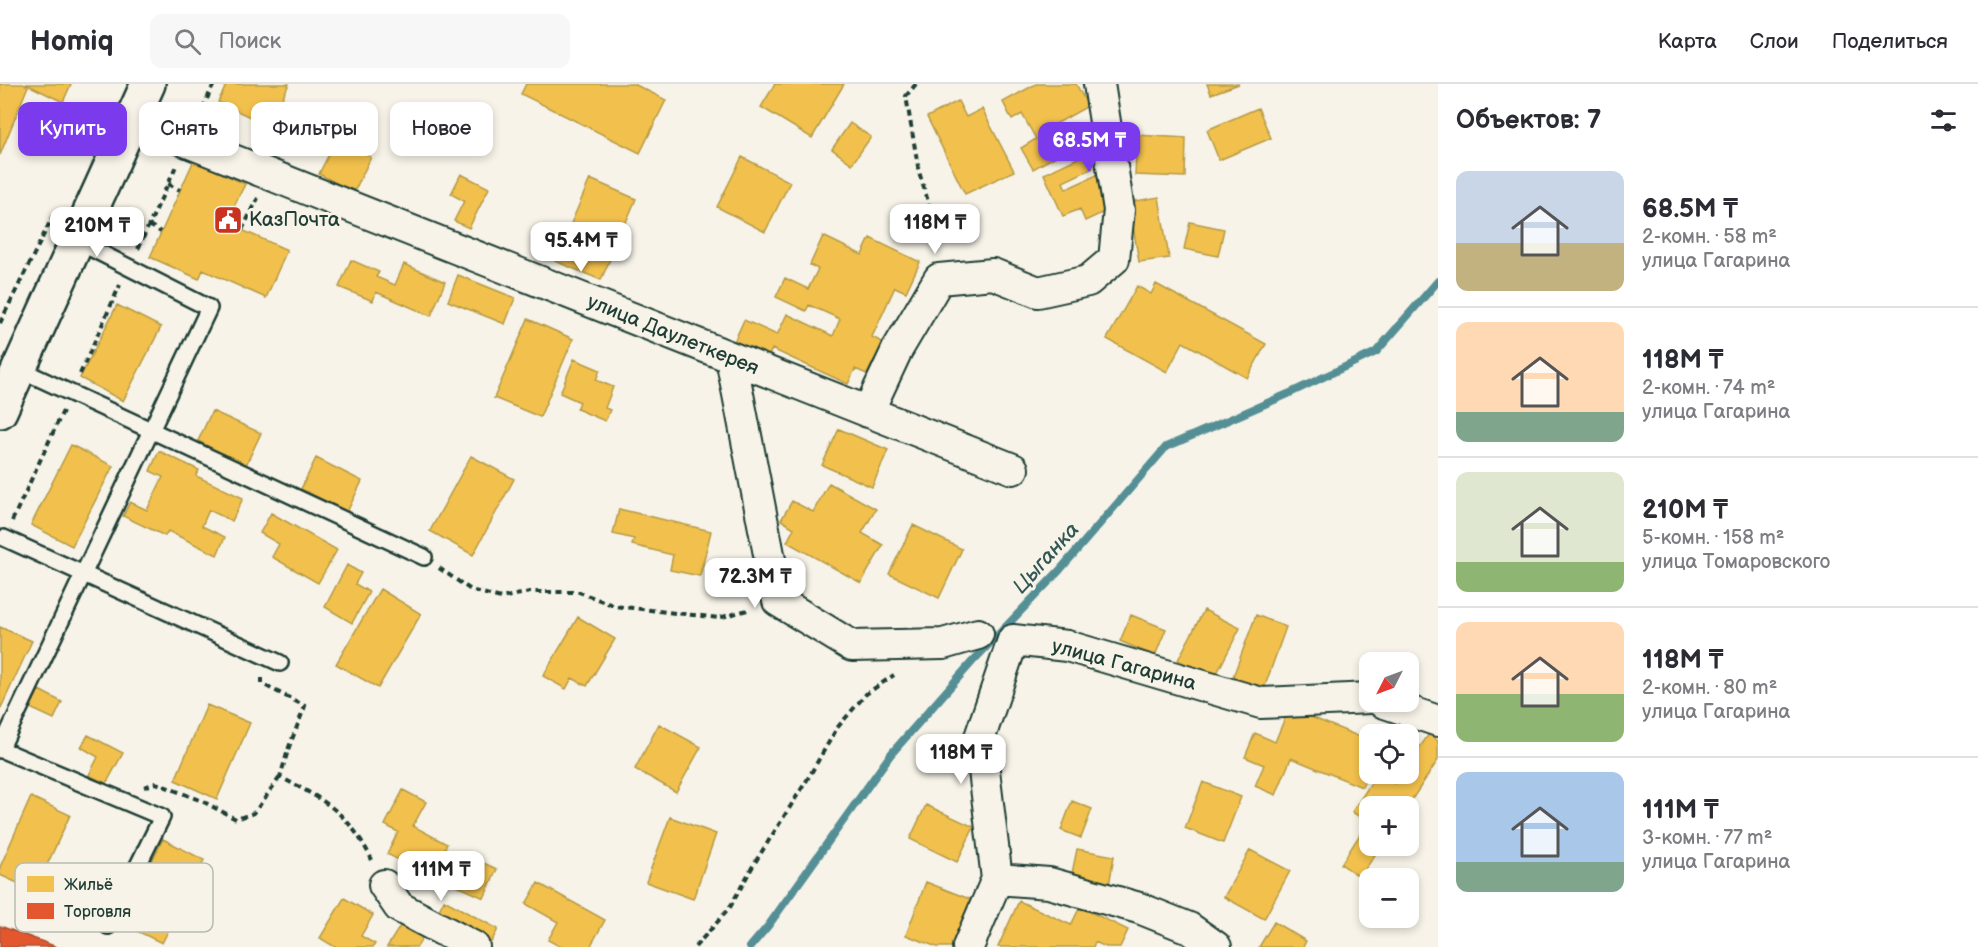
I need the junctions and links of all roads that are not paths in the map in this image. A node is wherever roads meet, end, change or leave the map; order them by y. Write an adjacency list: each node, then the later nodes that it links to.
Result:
1 (148, 84): 3 (street)
2 (1099, 84): 8 (street)
3 (132, 120): 4 (street); 5 (street, улица Даулеткерея)
4 (77, 241): 6 (street); 9 (lane)
5 (732, 358): 8 (street, улица Даулеткерея); 14 (street)
6 (19, 369): 7 (street); 9 (lane)
7 (0, 411)
8 (868, 412): 10 (street, улица Даулеткерея)
9 (150, 431): 12 (lane); 13 (lane)
10 (1013, 469)
11 (4, 538): 13 (lane)
12 (424, 556)
13 (83, 574): 15 (lane); 19 (lane)
14 (978, 634)
15 (280, 663)
16 (1359, 699): 21 (street, улица Гагарина)
17 (1410, 712): 18 (street)
18 (1438, 722)
19 (0, 750): 20 (lane)
20 (139, 863)
21 (997, 879): 24 (street, улица Гагарина); 25 (street)
22 (384, 885): 23 (street)
23 (474, 947)
24 (968, 947)
25 (1216, 947)

